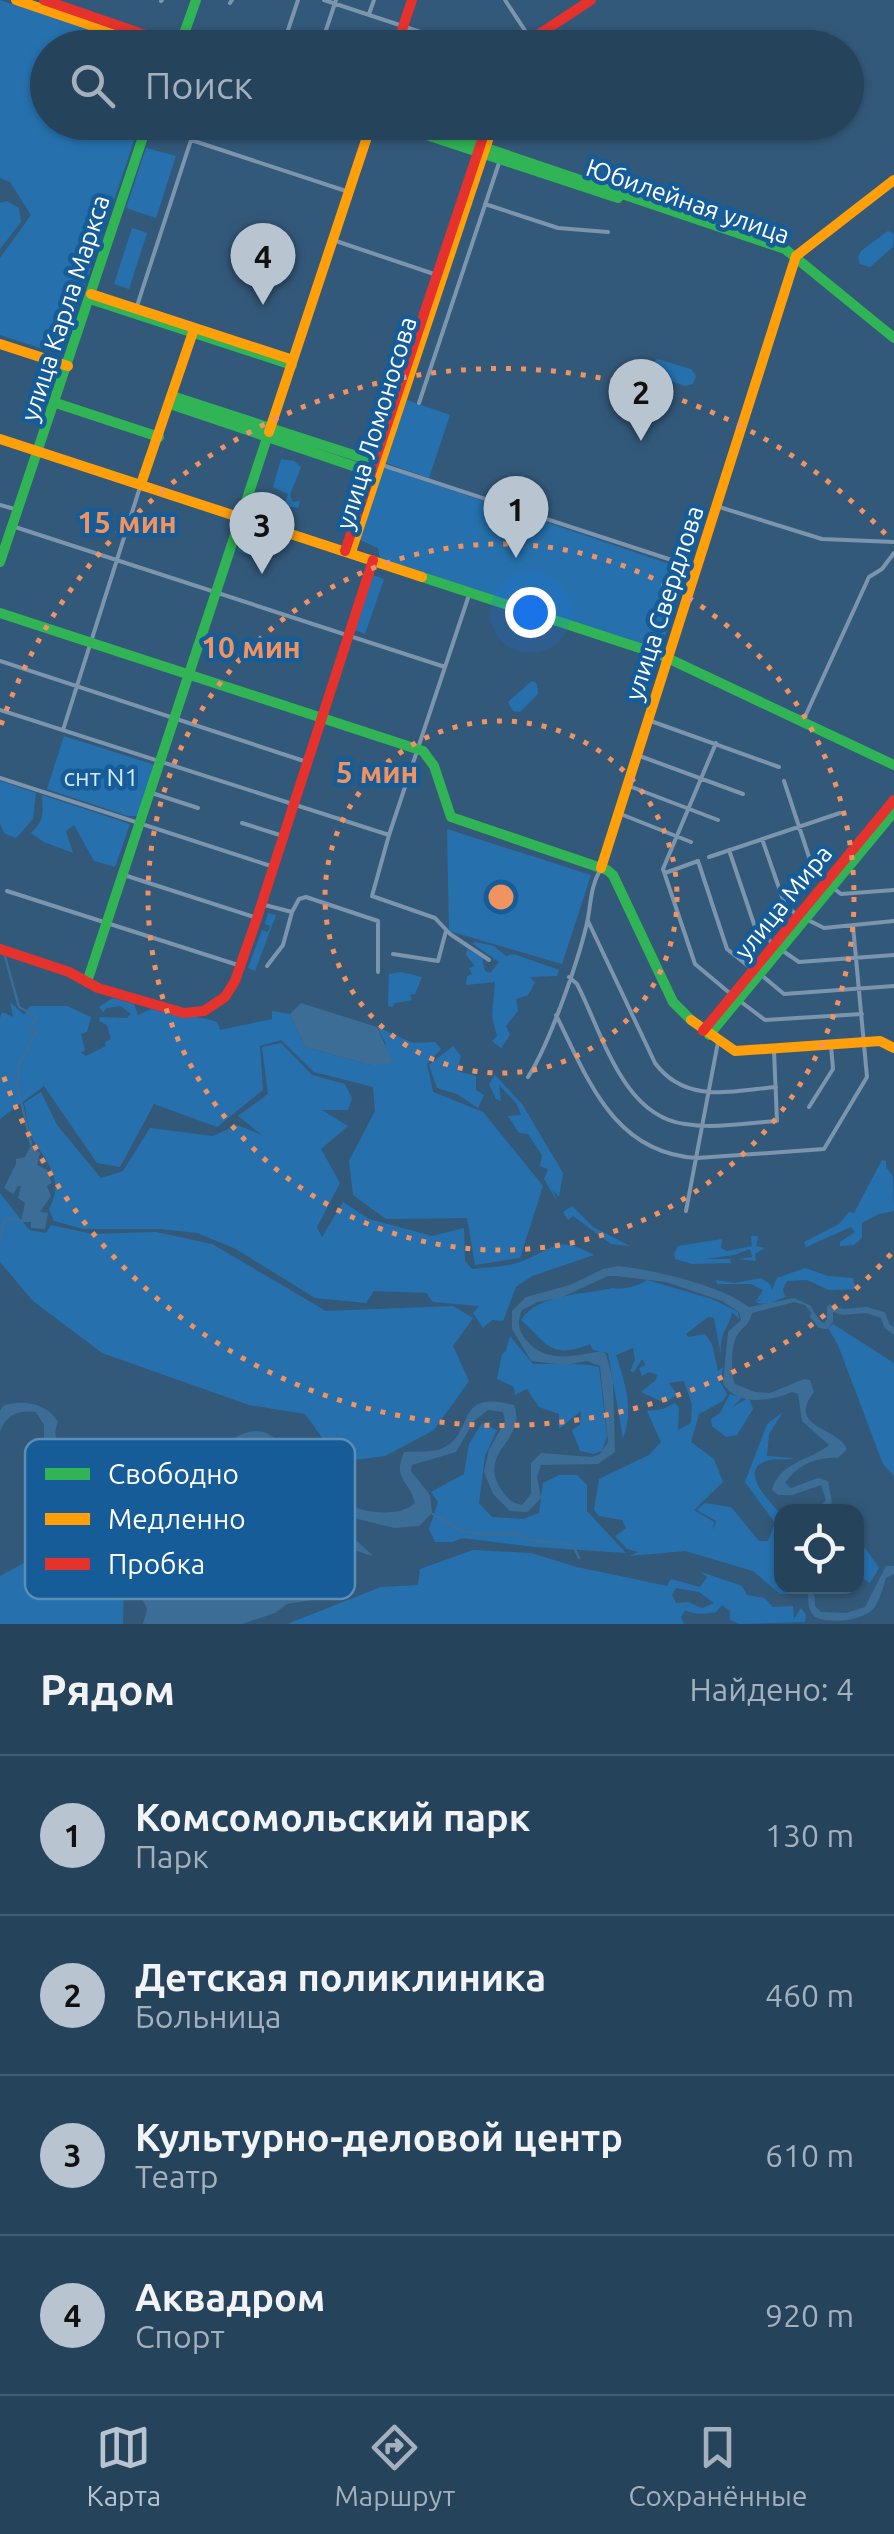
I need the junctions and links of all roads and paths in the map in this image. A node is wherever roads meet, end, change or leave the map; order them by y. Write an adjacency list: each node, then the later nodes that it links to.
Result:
1 (16, 0): 13 (main road)
2 (44, 0): 14 (main road)
3 (196, 0): 15 (main road)
4 (298, 0): 16 (street)
5 (324, 0): 10 (street)
6 (374, 0): 11 (street)
7 (412, 0): 12 (main road)
8 (505, 0): 20 (street)
9 (591, 0): 21 (main road)
10 (335, 2): 11 (street); 17 (street)
11 (369, 15): 12 (street)
12 (403, 26): 18 (main road); 19 (street)
13 (105, 30)
14 (131, 30)
15 (186, 30)
16 (288, 30)
17 (326, 30)
18 (402, 30)
19 (415, 30)
20 (525, 30)
21 (543, 30)
22 (142, 140): 35 (main road, улица Карла Маркса)
23 (366, 140): 29 (main road)
24 (453, 140): 26 (main road, Юбилейная улица)
25 (485, 140): 26 (main road, улица Ломоносова)
26 (482, 150): 27 (main road, Юбилейная улица); 33 (main road, Юбилейная улица); 34 (main road, улица Ломоносова); 49 (main road, улица Ломоносова)
27 (500, 160): 30 (street); 33 (main road, Юбилейная улица)
28 (894, 180): 33 (main road)
29 (349, 192): 32 (main road); 36 (street)
30 (485, 204): 31 (street); 44 (street)
31 (608, 232)
32 (333, 240): 34 (street); 40 (main road)
33 (799, 259): 38 (main road, Юбилейная улица); 52 (main road, улица Свердлова)
34 (437, 275): 49 (main road, улица Ломоносова)
35 (91, 296): 36 (main road); 41 (main road, улица Карла Маркса)
36 (135, 311): 37 (main road)
37 (194, 331): 40 (main road); 42 (main road)
38 (894, 338)
39 (0, 344): 41 (main road)
40 (293, 363): 45 (main road)
41 (68, 366): 43 (main road, улица Карла Маркса)
42 (171, 400): 45 (main road); 46 (main road)
43 (56, 402): 46 (main road); 48 (main road, улица Карла Маркса)
44 (419, 403)
45 (270, 433): 49 (main road); 54 (main road)
46 (159, 437): 50 (main road)
47 (0, 439): 48 (main road)
48 (38, 451): 50 (main road); 53 (main road, улица Карла Маркса)
49 (376, 468): 57 (main road, улица Ломоносова); 62 (street)
50 (141, 484): 54 (main road); 59 (street)
51 (0, 504): 53 (street)
52 (716, 506): 56 (street); 62 (main road, улица Свердлова)
53 (18, 510): 55 (main road, улица Карла Маркса)
54 (241, 516): 57 (main road); 63 (main road)
55 (12, 526): 59 (street); 61 (main road, улица Карла Маркса)
56 (894, 542)
57 (352, 543): 60 (main road, улица Ломоносова)
58 (894, 554): 77 (street)
59 (118, 560): 63 (street); 67 (street)
60 (373, 560): 64 (main road); 66 (main road, улица Ломоносова)
61 (0, 562)
62 (696, 568): 68 (main road, улица Свердлова)
63 (216, 592): 66 (street); 71 (main road)
64 (470, 592): 68 (main road); 70 (street)
65 (0, 613): 67 (main road)
66 (348, 634): 70 (street); 74 (main road, улица Ломоносова)
67 (91, 643): 71 (main road); 72 (street)
68 (668, 658): 76 (main road, улица Свердлова); 77 (main road)
69 (0, 661): 72 (street)
70 (444, 667): 80 (street)
71 (190, 676): 74 (main road); 75 (main road)
72 (77, 686): 75 (street); 78 (street)
73 (0, 710): 78 (street)
74 (320, 718): 80 (main road); 82 (main road, улица Ломоносова)
75 (176, 719): 82 (street); 83 (main road)
76 (648, 720): 79 (street); 81 (main road, улица Свердлова)
77 (804, 722): 84 (main road)
78 (62, 730): 83 (street)
79 (716, 743): 85 (street); 87 (street)
80 (418, 749): 103 (street); 111 (main road)
81 (637, 755): 87 (street); 89 (main road, улица Свердлова)
82 (306, 762): 93 (main road, улица Ломоносова)
83 (162, 763): 90 (main road); 93 (street)
84 (894, 765)
85 (779, 766)
86 (0, 778): 101 (street)
87 (700, 778): 91 (street); 95 (street)
88 (784, 782): 102 (street)
89 (627, 785): 95 (street); 97 (main road, улица Свердлова)
90 (152, 793): 94 (street); 101 (main road)
91 (743, 794)
92 (894, 800): 114 (main road, улица Мира)
93 (292, 805): 103 (street); 104 (main road, улица Ломоносова)
94 (198, 808)
95 (688, 808): 99 (street); 105 (street)
96 (894, 812): 114 (main road, улица Мира)
97 (618, 813): 105 (street); 111 (main road, улица Свердлова)
98 (840, 813): 102 (street)
99 (718, 820)
100 (242, 823): 104 (street)
101 (141, 824): 110 (street); 113 (main road)
102 (798, 827): 106 (street); 114 (street)
103 (389, 835): 125 (street)
104 (282, 836): 110 (main road, улица Ломоносова)
105 (676, 836): 107 (street); 112 (street)
106 (762, 840): 108 (street); 119 (street)
107 (691, 842)
108 (729, 850): 109 (street); 126 (street)
109 (709, 856)
110 (272, 867): 117 (main road, улица Ломоносова)
111 (601, 868): 121 (street, улица Свердлова); 143 (main road)
112 (665, 873): 135 (street); 140 (street)
113 (124, 874): 120 (street); 123 (main road)
114 (829, 884): 115 (street); 119 (main road, улица Мира)
115 (894, 890)
116 (7, 891): 123 (street)
117 (262, 904): 118 (street); 120 (main road, улица Ломоносова)
118 (292, 912): 133 (street); 134 (street)
119 (801, 917): 124 (street); 126 (main road, улица Мира)
120 (257, 918): 132 (main road, улица Ломоносова)
121 (588, 920): 136 (street, улица Свердлова); 150 (street)
122 (894, 921): 124 (street)
123 (107, 924): 132 (street); 137 (main road)
124 (853, 926): 130 (street)
125 (446, 931): 128 (street); 131 (street)
126 (777, 947): 130 (street); 135 (main road, улица Мира)
127 (0, 949): 137 (main road, улица Ломоносова)
128 (393, 954)
129 (894, 955): 130 (street)
130 (857, 958): 139 (street)
131 (489, 960)
132 (242, 963): 137 (main road, улица Ломоносова)
133 (267, 966)
134 (378, 972)
135 (757, 972): 139 (street); 140 (main road, улица Мира)
136 (569, 977): 141 (street, улица Свердлова); 152 (street)
137 (88, 982)
138 (894, 986): 139 (street)
139 (860, 989): 142 (street)
140 (735, 998): 142 (street); 143 (main road, улица Мира)
141 (556, 1014): 148 (street, улица Свердлова); 153 (street)
142 (862, 1014): 144 (street)
143 (710, 1036): 147 (main road); 150 (street)
144 (864, 1042): 145 (main road); 146 (main road); 153 (street)
145 (832, 1046): 147 (main road); 151 (street)
146 (894, 1046)
147 (774, 1051): 149 (street)
148 (528, 1077)
149 (776, 1087): 150 (street); 152 (street)
150 (709, 1093): 152 (street)
151 (810, 1107)
152 (702, 1126): 153 (street)
153 (696, 1158): 154 (street)
154 (686, 1211)

